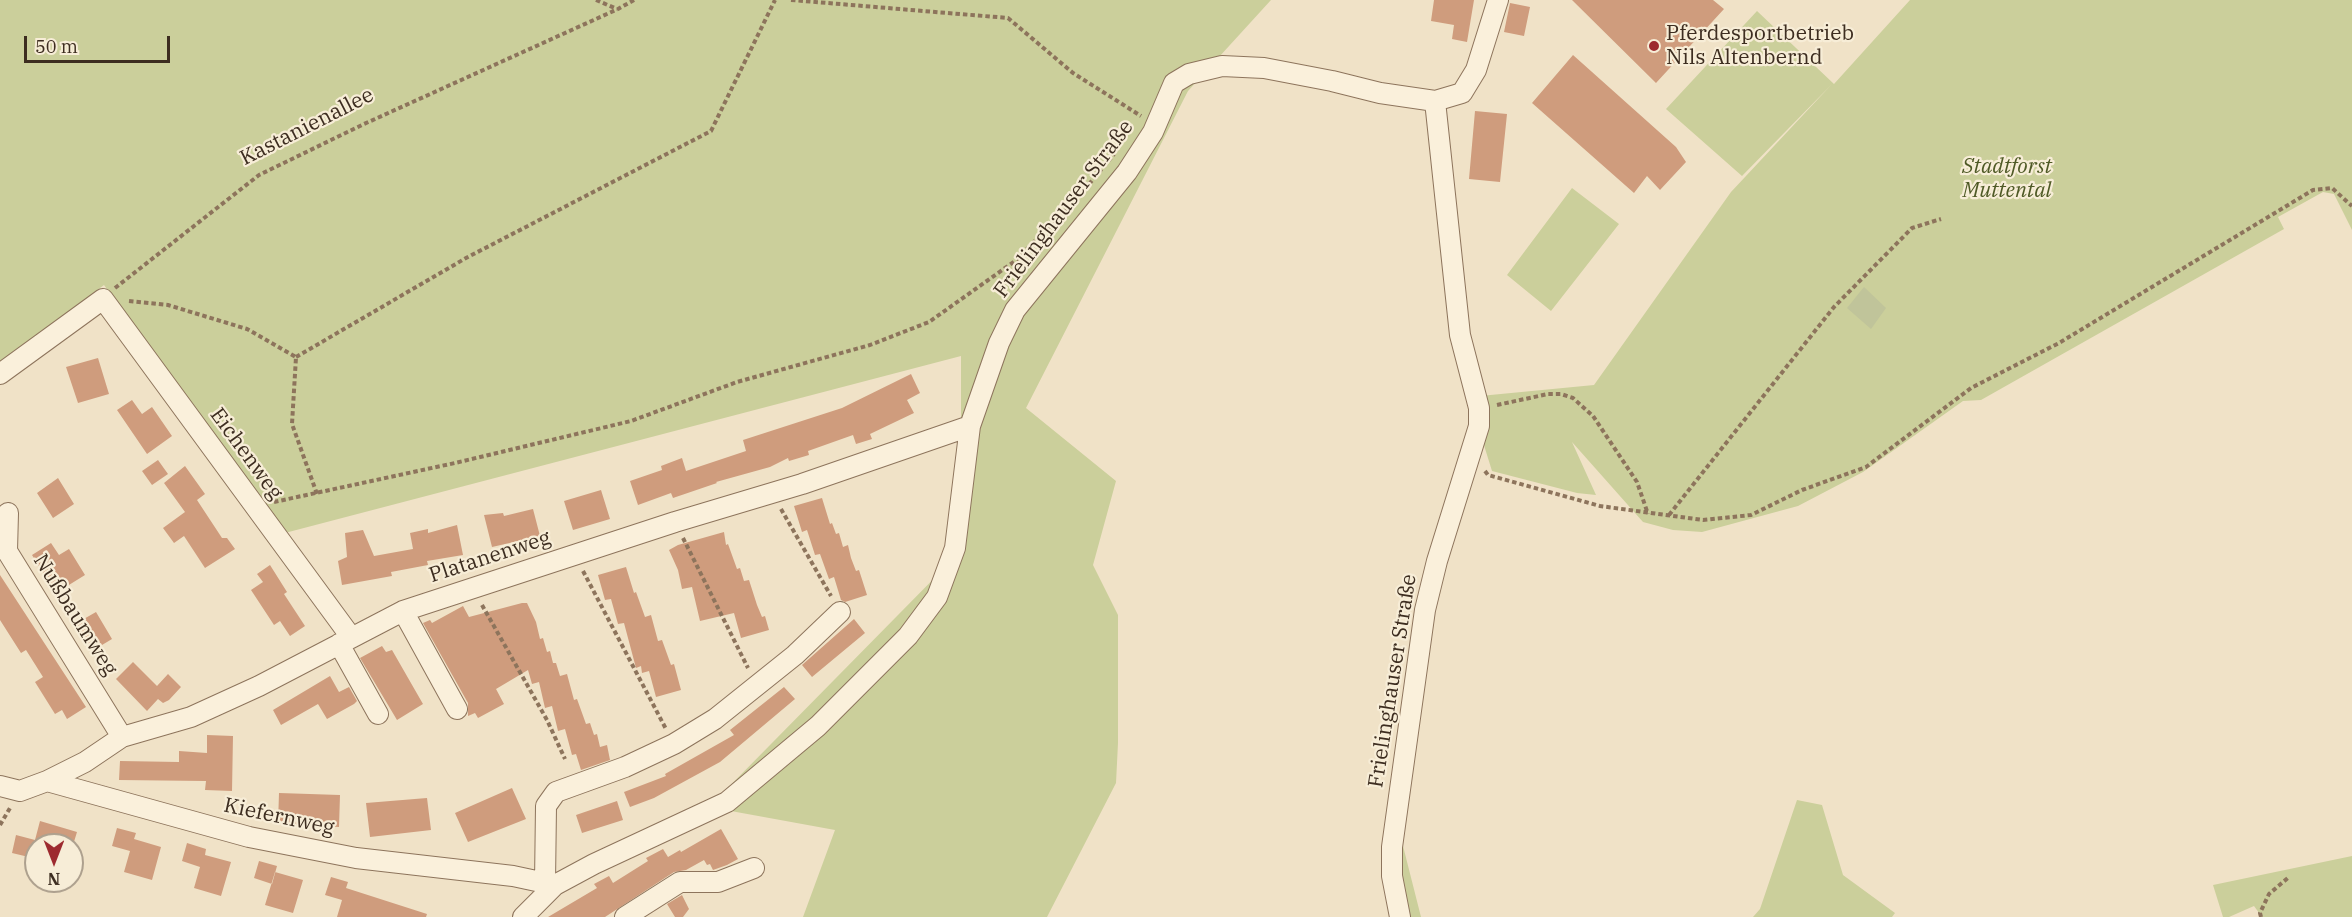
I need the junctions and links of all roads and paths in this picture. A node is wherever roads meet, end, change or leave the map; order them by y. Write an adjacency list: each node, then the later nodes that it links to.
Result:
1 (596, 0): 6 (path)
2 (634, 0): 6 (path, Kastanienallee)
3 (775, 0): 13 (path)
4 (791, 0): 8 (path)
5 (1498, 0): 7 (street, Frielinghauser Straße)
6 (618, 9): 12 (path, Kastanienallee)
7 (1435, 101): 15 (street, Frielinghauser Straße); 16 (street, Frielinghauser Straße)
8 (1136, 127)
9 (1121, 145): 19 (path)
10 (2352, 206): 23 (path)
11 (1941, 219): 23 (path)
12 (103, 298): 13 (path); 14 (street); 20 (street, Eichenweg)
13 (296, 357): 19 (path)
14 (0, 374)
15 (1479, 408): 17 (street, Frielinghauser Straße); 22 (path)
16 (970, 426): 18 (street, Platanenweg); 40 (street, Frielinghauser Straße)
17 (1472, 454): 22 (path); 43 (street, Frielinghauser Straße)
18 (772, 492): 24 (street, Platanenweg); 28 (path)
19 (317, 494): 20 (path)
20 (255, 506): 29 (street, Eichenweg)
21 (8, 513): 33 (street, Nußbaumweg)
22 (1648, 514): 23 (path)
23 (1669, 515)
24 (675, 522): 25 (street, Platanenweg); 30 (path)
25 (574, 555): 26 (street, Platanenweg); 34 (path)
26 (472, 589): 27 (street, Platanenweg); 35 (path)
27 (403, 611): 29 (street, Platanenweg); 31 (street)
28 (840, 612): 30 (street)
29 (345, 641): 32 (street, Eichenweg); 33 (street, Platanenweg)
30 (757, 684): 34 (street)
31 (457, 709)
32 (378, 714)
33 (122, 737): 36 (street, Platanenweg)
34 (674, 744): 40 (street)
35 (565, 759)
36 (47, 782): 37 (street); 40 (street, Kiefernweg)
37 (0, 786)
38 (754, 868): 42 (street)
39 (2289, 877): 44 (path)
40 (550, 884): 41 (street, Frielinghauser Straße)
41 (523, 917)
42 (625, 917)
43 (1400, 917)
44 (2261, 917)

